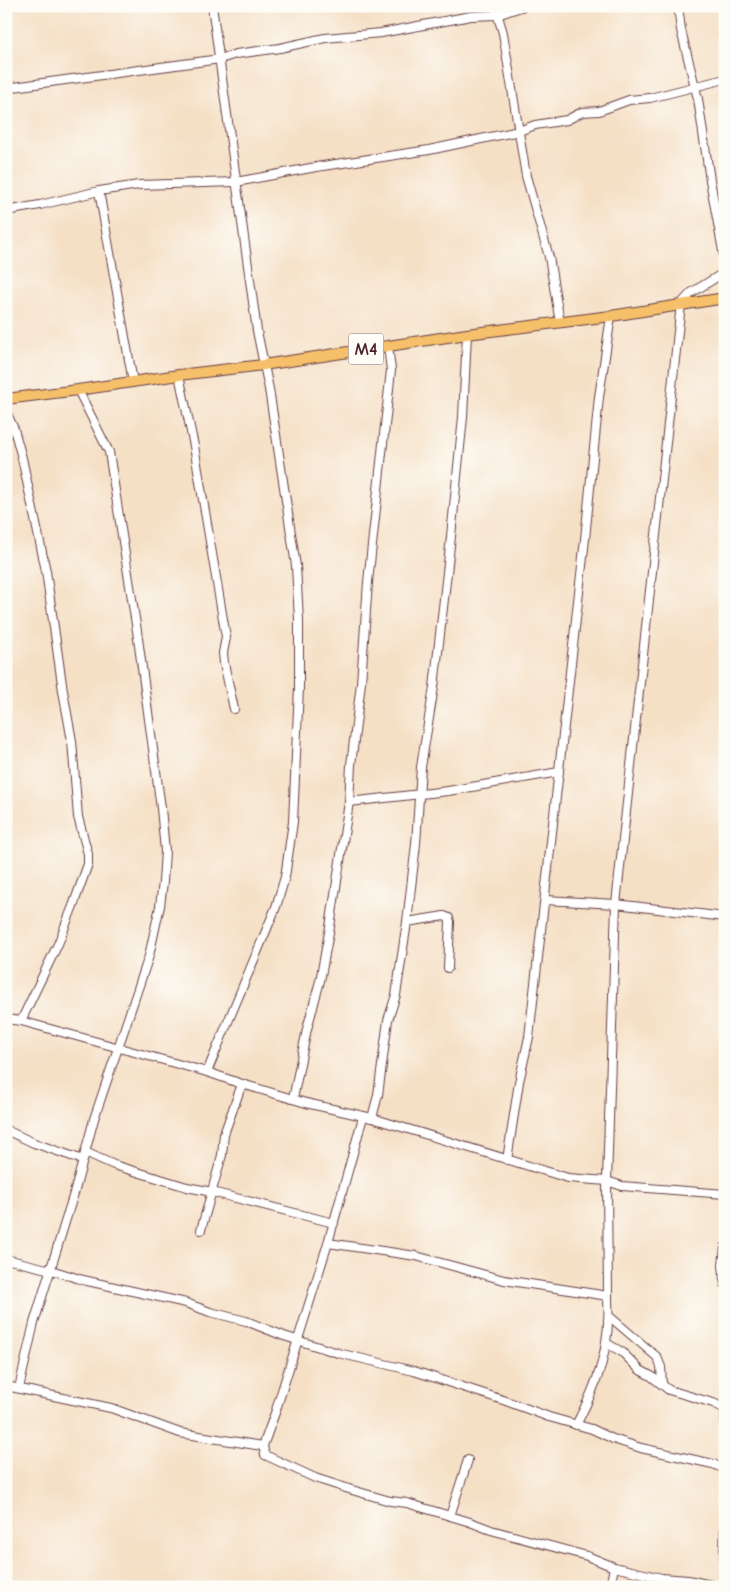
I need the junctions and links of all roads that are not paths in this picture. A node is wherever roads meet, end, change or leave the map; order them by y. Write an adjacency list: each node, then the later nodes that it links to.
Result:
1 (212, 6): 6 (street)
2 (495, 6): 5 (street)
3 (524, 6): 5 (street)
4 (678, 6): 8 (street)
5 (497, 16): 6 (street); 10 (street)
6 (220, 59): 9 (street); 11 (street)
7 (725, 79): 8 (street)
8 (696, 85): 10 (street); 14 (street)
9 (6, 88)
10 (519, 130): 11 (street); 20 (street)
11 (236, 182): 12 (street); 23 (street)
12 (99, 191): 13 (street); 25 (street)
13 (6, 211)
14 (725, 262)
15 (725, 272): 18 (street)
16 (725, 285): 17 (street)
17 (724, 298): 18 (main road, M4)
18 (681, 304): 19 (main road, M4); 34 (street)
19 (611, 316): 20 (main road, M4); 30 (street)
20 (560, 323): 21 (main road, M4)
21 (467, 334): 22 (main road, M4); 31 (street)
22 (388, 346): 23 (main road, M4); 32 (street)
23 (263, 365): 24 (main road, M4); 43 (street)
24 (179, 375): 25 (main road, M4); 29 (street)
25 (133, 382): 26 (main road, M4)
26 (78, 390): 27 (main road, M4); 41 (street)
27 (6, 399)
28 (6, 412): 39 (street)
29 (234, 709)
30 (559, 772): 31 (street); 33 (street)
31 (419, 795): 32 (street); 36 (street)
32 (349, 802): 45 (street)
33 (545, 900): 34 (street); 50 (street)
34 (616, 904): 35 (street); 51 (street)
35 (725, 917)
36 (407, 922): 37 (street); 47 (street)
37 (448, 968)
38 (6, 1019): 39 (street)
39 (21, 1021): 41 (street)
40 (725, 1041): 42 (street)
41 (118, 1048): 43 (street); 49 (street)
42 (725, 1049)
43 (207, 1072): 44 (street)
44 (242, 1084): 45 (street); 52 (street)
45 (293, 1099): 46 (street)
46 (363, 1116): 47 (street); 54 (street)
47 (372, 1118): 50 (street)
48 (6, 1130): 49 (street)
49 (84, 1156): 52 (street); 59 (street)
50 (507, 1160): 51 (street)
51 (607, 1181): 53 (street); 61 (street)
52 (212, 1192): 54 (street); 55 (street)
53 (725, 1194)
54 (334, 1224): 56 (street)
55 (201, 1230)
56 (328, 1243): 61 (street); 63 (street)
57 (725, 1248): 60 (street)
58 (6, 1259): 59 (street)
59 (51, 1270): 63 (street); 67 (street)
60 (725, 1284)
61 (608, 1296): 62 (street)
62 (609, 1316): 64 (street); 65 (street)
63 (297, 1340): 70 (street); 72 (street)
64 (606, 1343): 65 (street); 70 (street)
65 (662, 1384): 69 (street)
66 (6, 1386): 67 (street)
67 (19, 1388): 72 (street)
68 (725, 1392): 69 (street)
69 (724, 1408): 71 (street)
70 (576, 1425): 74 (street)
71 (725, 1432)
72 (263, 1446): 75 (street)
73 (468, 1460): 75 (street)
74 (725, 1469)
75 (450, 1516): 78 (street)
76 (725, 1520): 77 (street)
77 (724, 1550): 80 (street)
78 (614, 1567): 79 (street); 80 (street)
79 (610, 1587)
80 (721, 1587)

